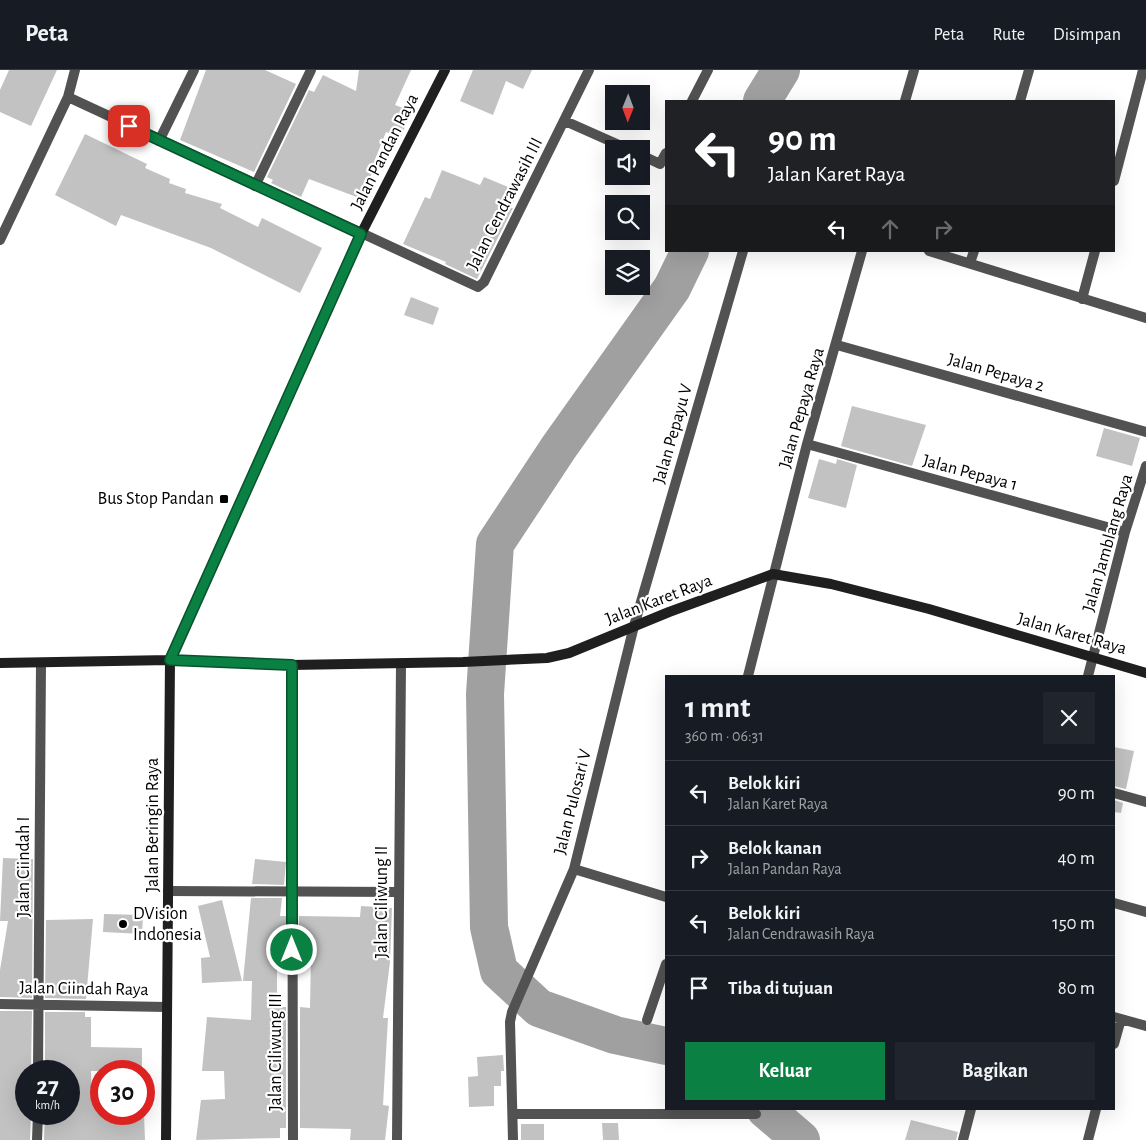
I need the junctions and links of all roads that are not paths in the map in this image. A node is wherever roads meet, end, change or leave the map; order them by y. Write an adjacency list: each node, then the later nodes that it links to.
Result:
1 (75, 70): 10 (street)
2 (194, 70): 16 (street)
3 (311, 70): 20 (street)
4 (445, 70): 21 (street, Jalan Pandan Raya)
5 (589, 70): 14 (street, Jalan Cendrawasih III)
6 (708, 70): 11 (street)
7 (914, 70): 12 (street)
8 (1029, 70): 13 (street)
9 (1143, 70): 19 (street)
10 (68, 97): 16 (street); 22 (street)
11 (693, 100)
12 (905, 100)
13 (1020, 100)
14 (565, 120): 15 (street); 21 (street, Jalan Cendrawasih III)
15 (608, 140)
16 (159, 141): 20 (street)
17 (650, 159): 18 (street)
18 (663, 165)
19 (1115, 177)
20 (255, 186): 21 (street)
21 (361, 234): 39 (street, Jalan Pandan Raya)
22 (0, 240)
23 (743, 252): 37 (street, Jalan Pepayu V)
24 (862, 252): 31 (street, Jalan Pepaya Raya)
25 (932, 252): 28 (street)
26 (974, 252): 28 (street)
27 (1095, 252): 29 (street)
28 (970, 263): 29 (street)
29 (1082, 300): 30 (street)
30 (1146, 318)
31 (837, 345): 32 (street, Jalan Pepaya 2); 33 (street, Jalan Pepaya Raya)
32 (1146, 432)
33 (807, 444): 35 (street, Jalan Pepaya 1); 36 (street, Jalan Pepaya Raya)
34 (1146, 466): 35 (street, Jalan Jamblang Raya)
35 (1125, 532): 38 (street, Jalan Jamblang Raya)
36 (773, 574): 37 (street, Jalan Karet Raya); 38 (street, Jalan Karet Raya); 45 (street, Jalan Pepaya Raya)
37 (634, 626): 42 (street, Jalan Karet Raya); 49 (street, Jalan Pulosari V)
38 (1093, 658): 44 (street, Jalan Karet Raya); 46 (street, Jalan Jamblang Raya)
39 (170, 660): 41 (street, Jalan Karet Raya); 43 (street, Jalan Karet Raya); 50 (street, Jalan Beringin Raya)
40 (0, 663): 41 (street, Jalan Karet Raya)
41 (41, 663): 58 (street, Jalan Ciindah I)
42 (400, 664): 43 (street, Jalan Karet Raya); 52 (street, Jalan Ciliwung II)
43 (292, 665): 51 (street, Jalan Ciliwung III)
44 (1146, 673)
45 (748, 675)
46 (1088, 675)
47 (1115, 793): 48 (street)
48 (1146, 802)
49 (574, 869): 53 (street); 67 (street, Jalan Pulosari V)
50 (168, 891): 51 (street); 59 (street, Jalan Beringin Raya)
51 (292, 892): 52 (street); 72 (street, Jalan Ciliwung III)
52 (398, 892): 73 (street, Jalan Ciliwung II)
53 (665, 897)
54 (1115, 903): 55 (street)
55 (1146, 912)
56 (665, 967): 61 (street)
57 (0, 1004): 58 (street, Jalan Ciindah Raya)
58 (39, 1004): 59 (street, Jalan Ciindah Raya); 64 (street, Jalan Ciindah I)
59 (167, 1007): 71 (street, Jalan Beringin Raya)
60 (1117, 1018): 62 (street); 63 (street)
61 (647, 1020)
62 (1146, 1026)
63 (1115, 1035)
64 (38, 1060)
65 (972, 1110): 75 (street)
66 (1096, 1110): 76 (street)
67 (514, 1114): 68 (street); 74 (street, Jalan Pulosari V)
68 (756, 1114)
69 (38, 1125): 70 (street)
70 (38, 1140)
71 (166, 1140)
72 (292, 1140)
73 (397, 1140)
74 (513, 1140)
75 (963, 1140)
76 (1088, 1140)

